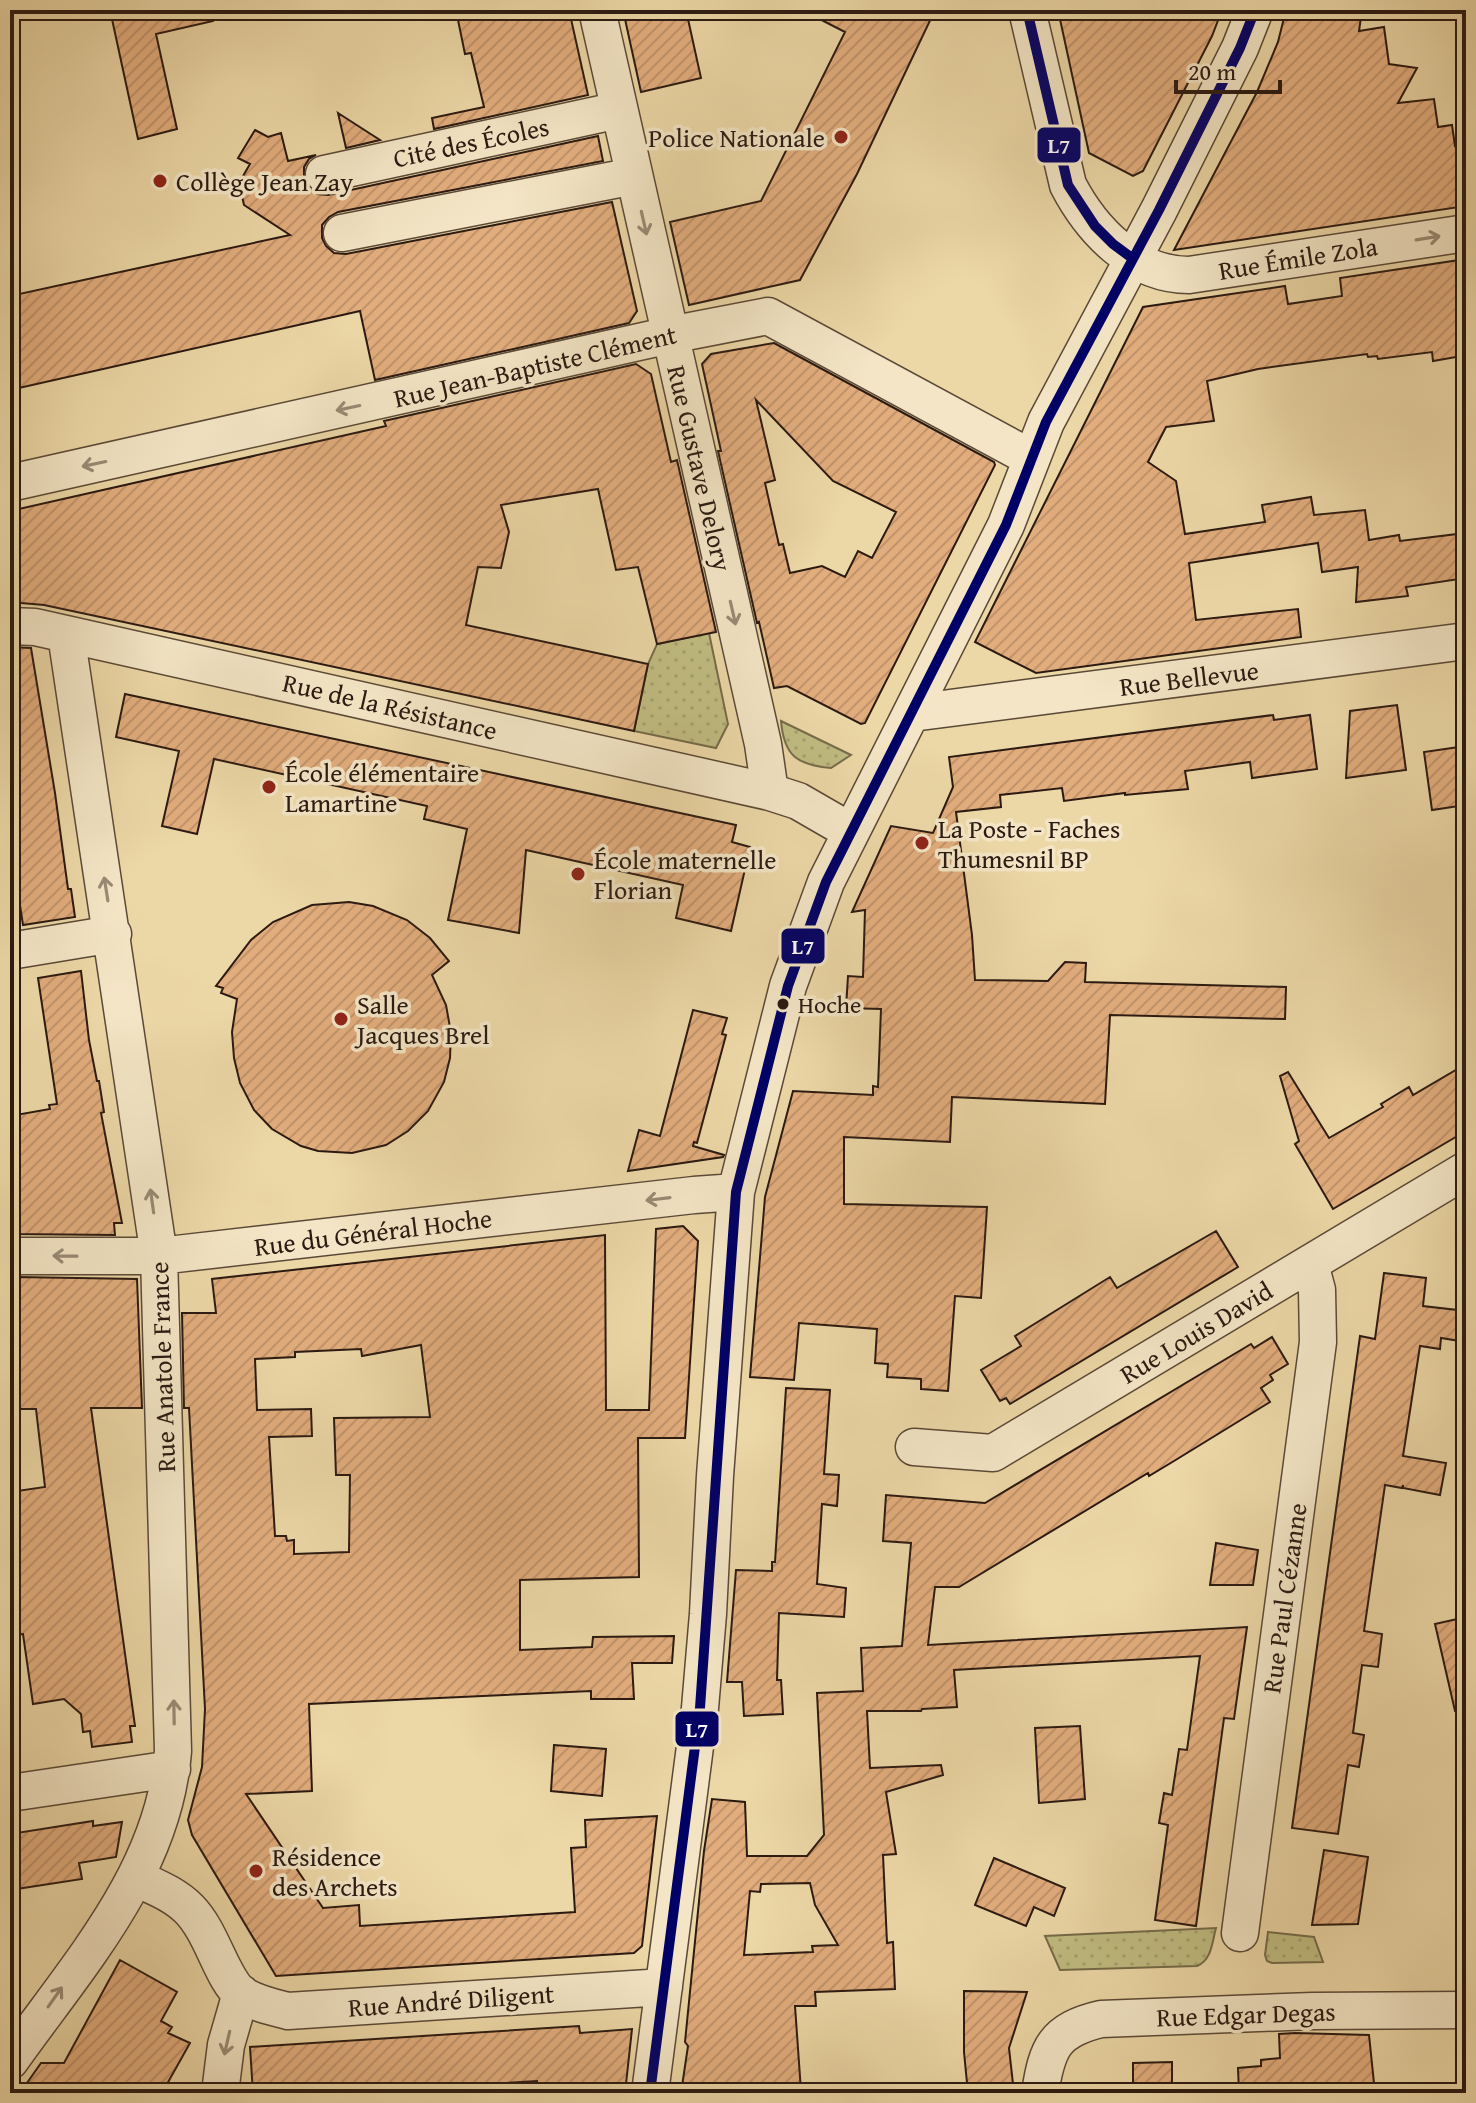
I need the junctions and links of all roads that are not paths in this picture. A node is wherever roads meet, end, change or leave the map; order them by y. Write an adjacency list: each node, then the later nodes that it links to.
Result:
1 (597, 10): 4 (street, Rue Gustave Delory)
2 (1027, 10): 9 (street, Rue Émile Zola)
3 (1255, 10): 9 (street)
4 (619, 110): 5 (street, Cité des Écoles); 6 (street, Rue Gustave Delory)
5 (324, 174)
6 (634, 176): 7 (street); 10 (street, Rue Gustave Delory, one-way to 10)
7 (342, 233)
8 (1466, 233): 9 (street, Rue Émile Zola, one-way to 8)
9 (1132, 258): 11 (street)
10 (670, 335): 11 (street, Rue Jean-Baptiste Clément); 12 (street, Rue Jean-Baptiste Clément, one-way to 12); 17 (street, Rue Gustave Delory, one-way to 17)
11 (1031, 458): 16 (street)
12 (10, 483)
13 (10, 626): 14 (street, Rue de la Résistance)
14 (66, 634): 17 (street, Rue de la Résistance); 19 (street, Rue Anatole France, one-way to 14)
15 (1462, 651): 16 (street, Rue Bellevue)
16 (912, 713): 18 (street)
17 (770, 792): 18 (street)
18 (850, 831): 22 (street)
19 (113, 934): 20 (street); 24 (street, Rue Anatole France, one-way to 19)
20 (10, 951)
21 (1466, 1170): 25 (street, Rue Louis David)
22 (736, 1192): 24 (street, Rue du Général Hoche, one-way to 24); 31 (street)
23 (10, 1256): 24 (street, Rue du Général Hoche, one-way to 23)
24 (159, 1256): 27 (street, Rue Anatole France, one-way to 24)
25 (1310, 1264): 26 (street, Rue Louis David); 30 (street, Rue Paul Cézanne)
26 (914, 1447)
27 (172, 1769): 28 (street); 29 (street, Rue Anatole France)
28 (10, 1793)
29 (136, 1878): 32 (street); 34 (street, Rue Anatole France, one-way to 29)
30 (1240, 1933)
31 (664, 1987): 32 (street, Rue André Diligent); 37 (street)
32 (241, 1993): 36 (street, one-way to 36)
33 (1466, 2010): 35 (street, Rue Edgar Degas)
34 (10, 2061)
35 (1042, 2078)
36 (220, 2093)
37 (650, 2093)

